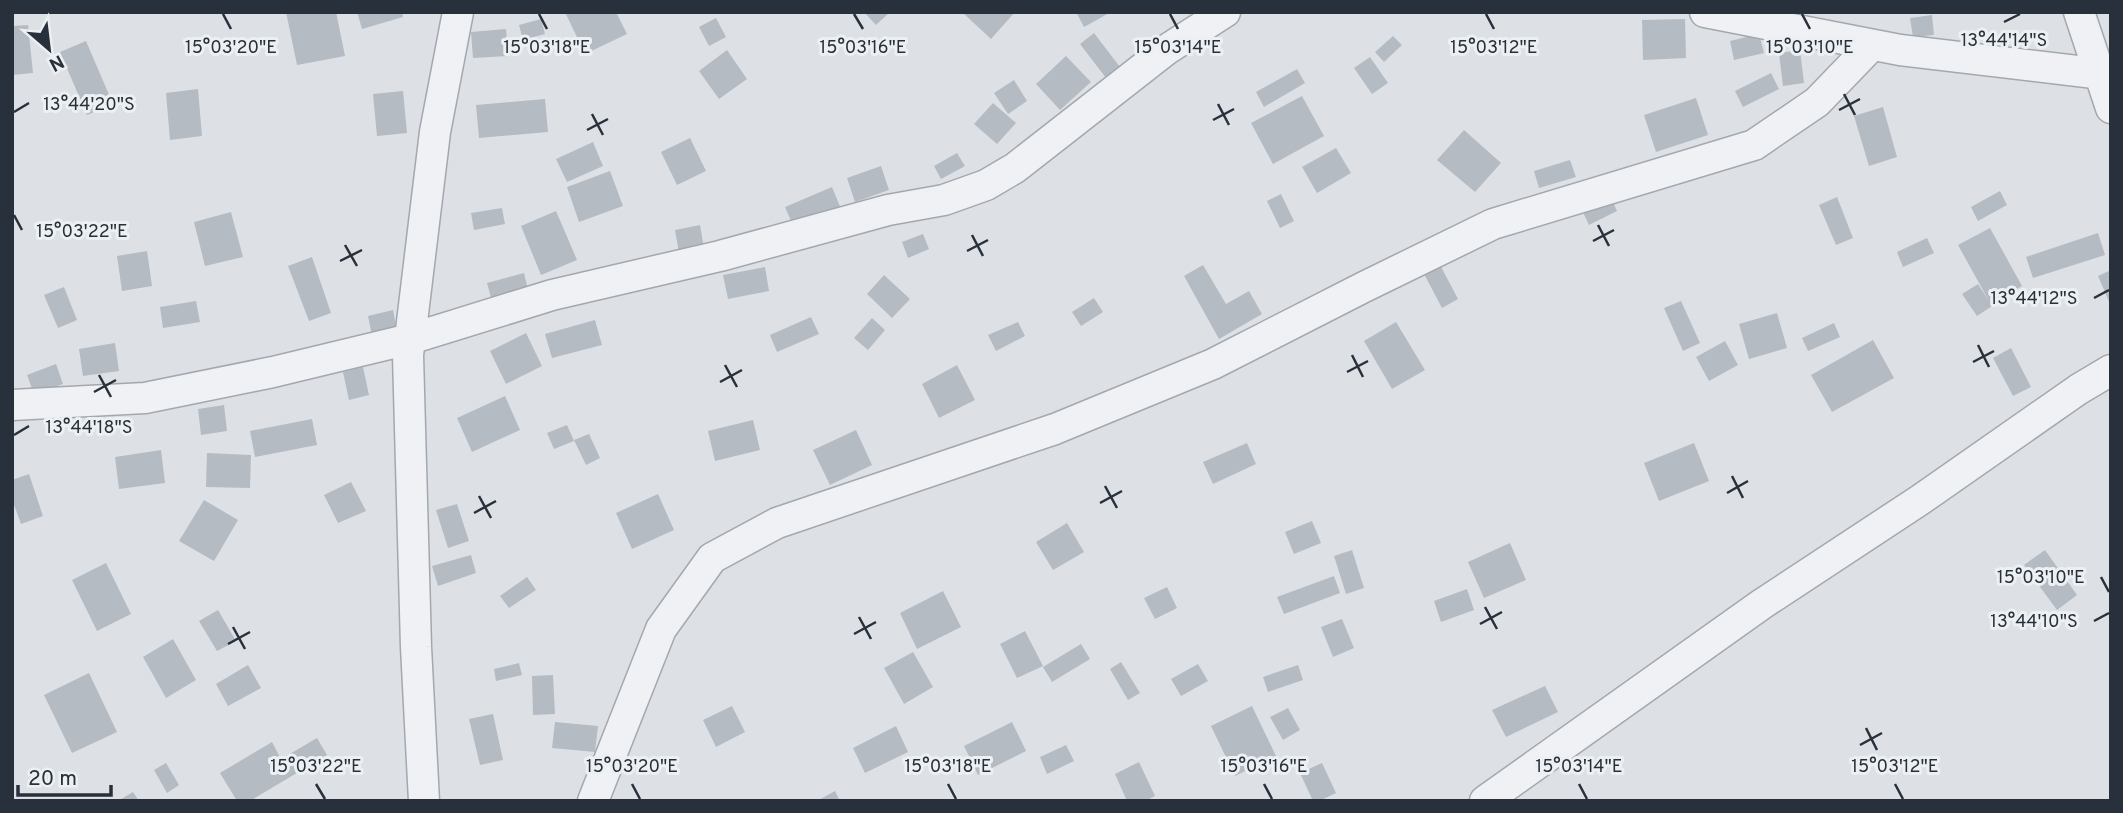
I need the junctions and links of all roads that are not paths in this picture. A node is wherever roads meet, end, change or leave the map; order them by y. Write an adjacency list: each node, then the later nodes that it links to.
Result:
1 (458, 12): 8 (street)
2 (1225, 12): 8 (street)
3 (1705, 12): 5 (street)
4 (2079, 12): 6 (street)
5 (1872, 45): 6 (street); 12 (street)
6 (2106, 75): 7 (street)
7 (2111, 108)
8 (410, 339): 10 (street); 11 (street)
9 (2111, 370): 13 (street)
10 (12, 405)
11 (424, 801)
12 (593, 801)
13 (1485, 801)

